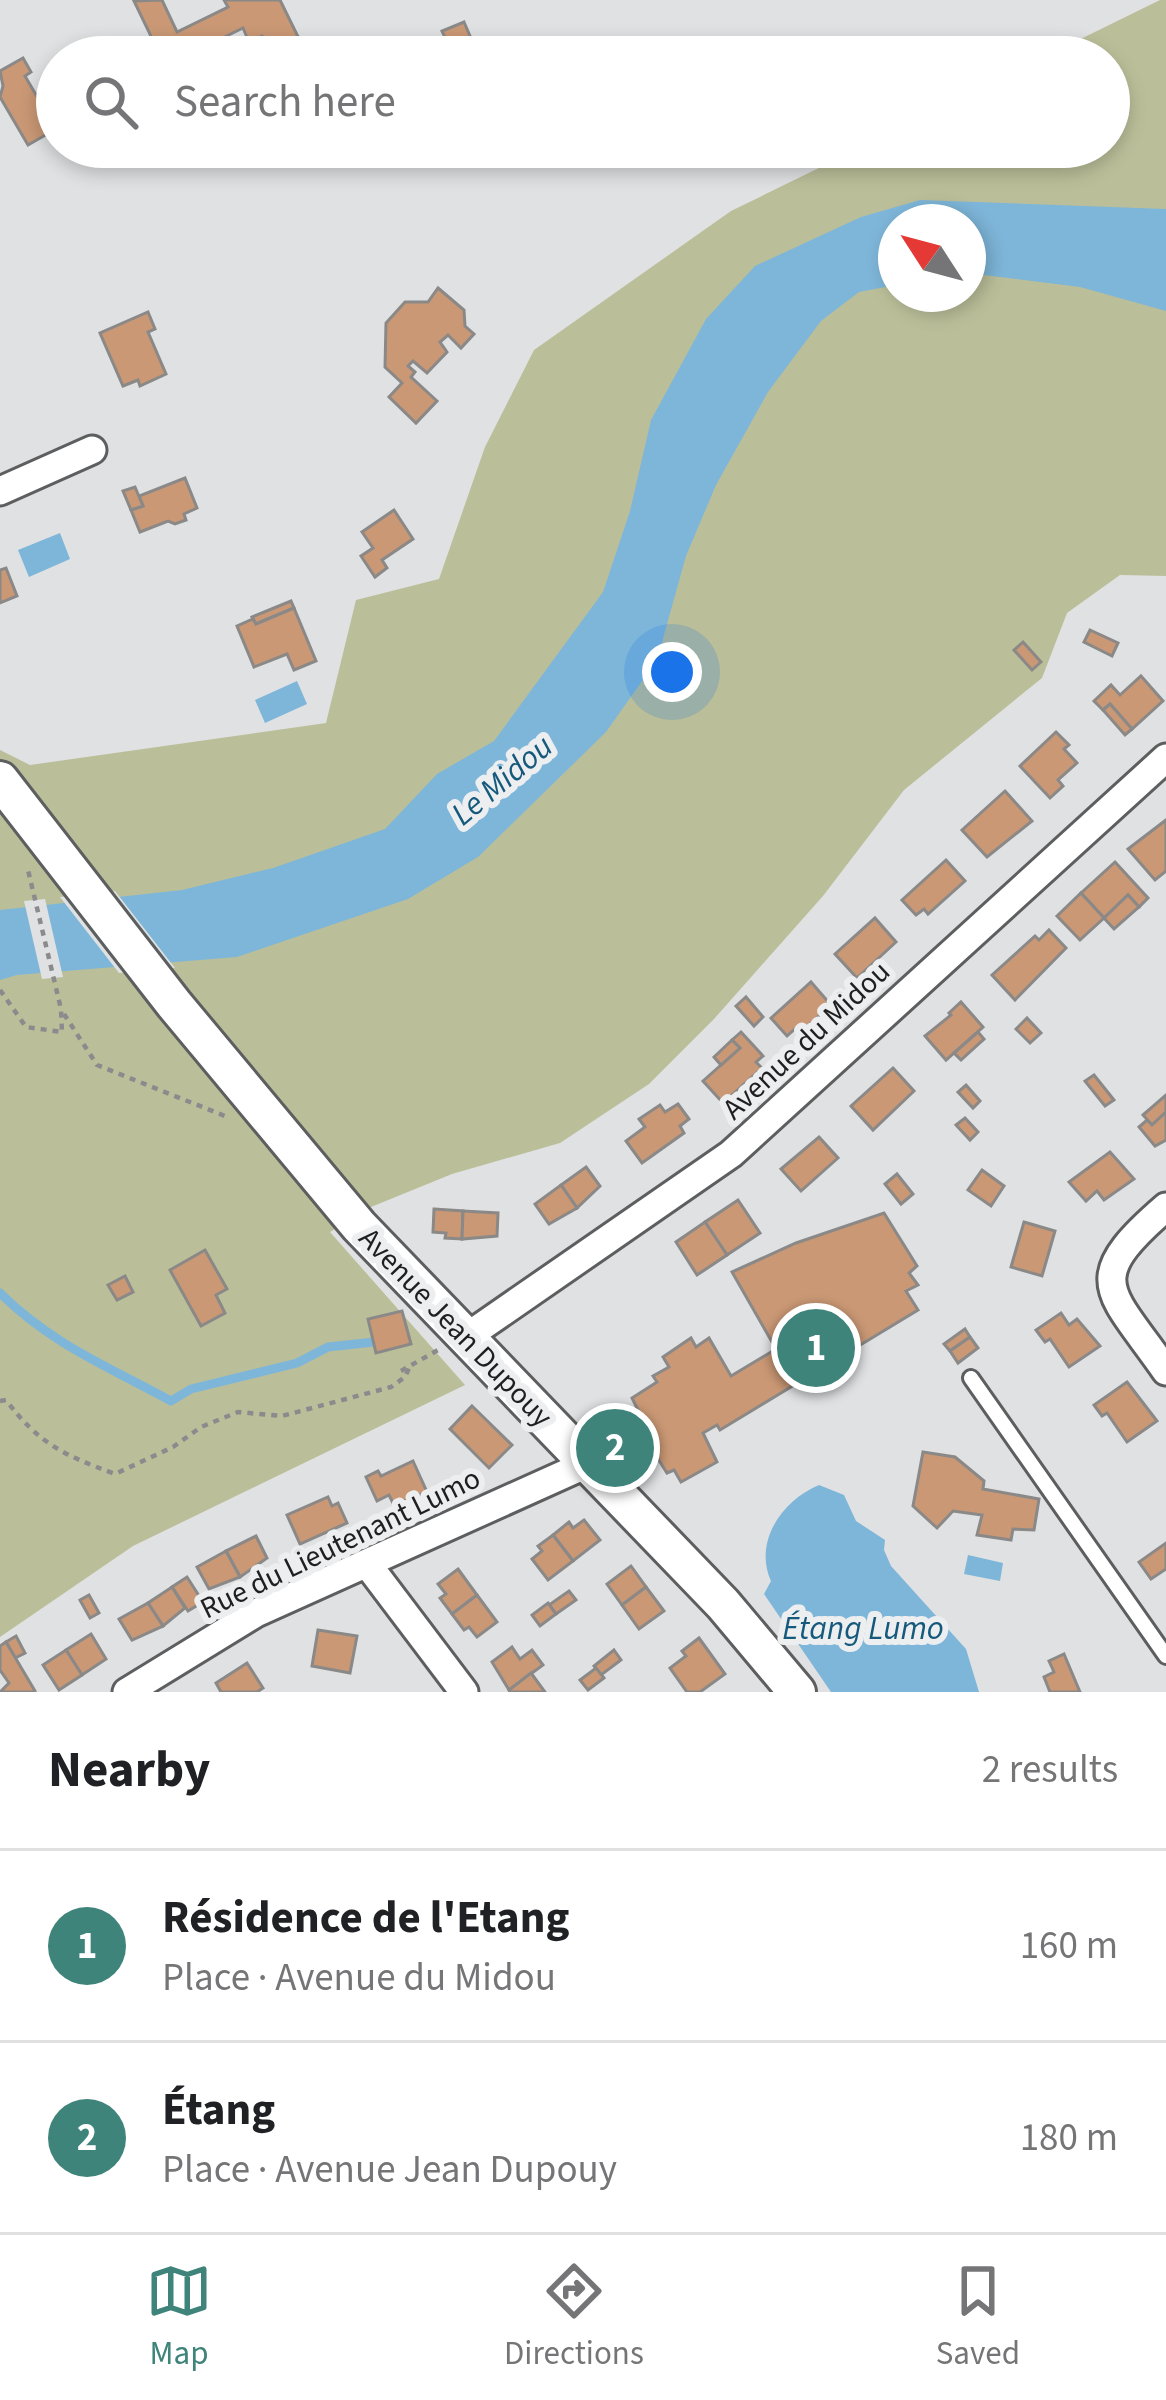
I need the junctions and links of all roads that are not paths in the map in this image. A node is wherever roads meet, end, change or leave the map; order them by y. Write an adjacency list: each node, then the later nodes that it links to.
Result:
1 (92, 450): 2 (street)
2 (0, 490)
3 (1166, 758): 6 (street, Avenue du Midou)
4 (0, 780): 6 (street, Avenue Jean Dupouy)
5 (1166, 1207): 7 (street)
6 (463, 1336): 9 (street, Avenue Jean Dupouy)
7 (1166, 1371)
8 (970, 1378): 11 (lane)
9 (587, 1464): 10 (street, Rue du Lieutenant Lumo); 14 (street, Avenue Jean Dupouy)
10 (368, 1565): 12 (street, Rue du Lieutenant Lumo); 13 (street)
11 (1166, 1656)
12 (127, 1692)
13 (464, 1692)
14 (797, 1692)

